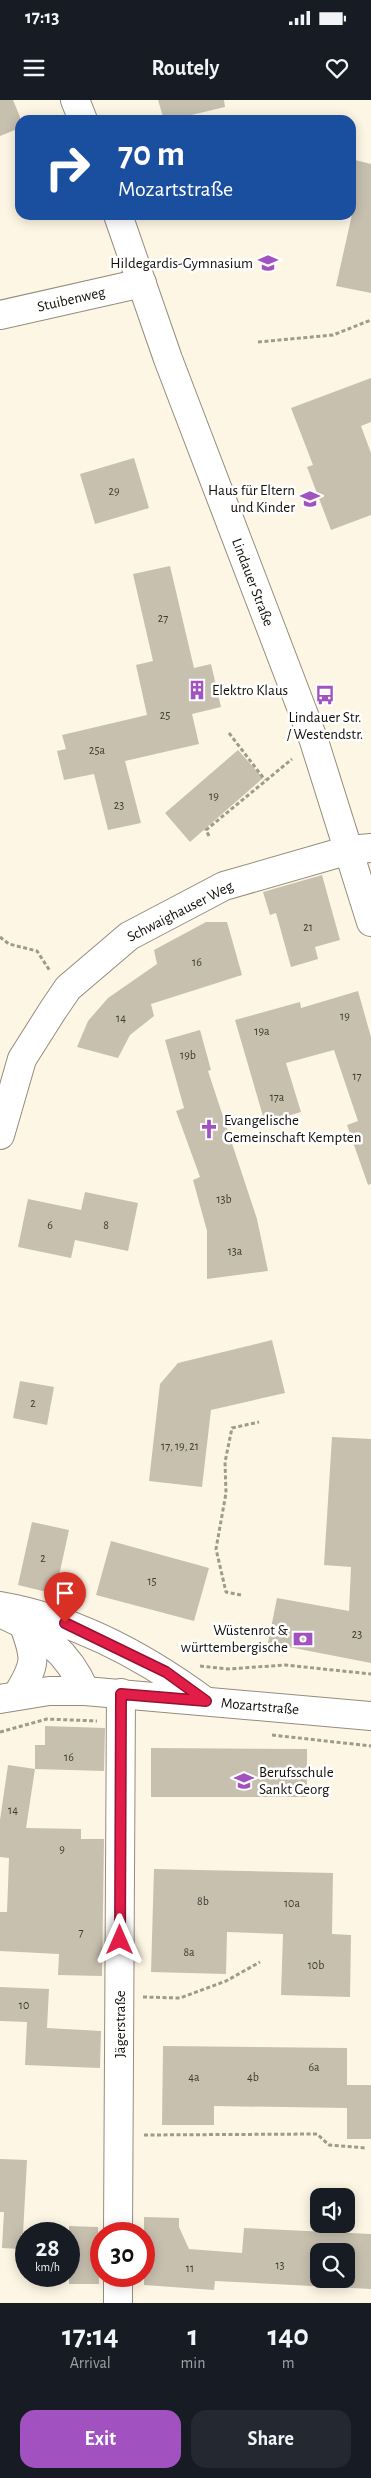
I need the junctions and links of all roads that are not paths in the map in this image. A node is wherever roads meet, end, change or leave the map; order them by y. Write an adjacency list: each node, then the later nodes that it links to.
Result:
1 (75, 100): 2 (street)
2 (81, 115)
3 (120, 220): 4 (street, Lindauer Straße)
4 (142, 283): 5 (street, Stuibenweg); 6 (street, Lindauer Straße)
5 (0, 316)
6 (360, 849): 7 (street, Lindauer Straße); 8 (street, Schwaighauser Weg)
7 (371, 922)
8 (0, 1135)
9 (0, 1606): 14 (street)
10 (11, 1618): 11 (street); 13 (street)
11 (85, 1691): 12 (street, Mozartstraße); 13 (street, Mozartstraße)
12 (121, 1694): 14 (street, Mozartstraße); 16 (street, Jägerstraße)
13 (8, 1697)
14 (206, 1701): 15 (street, Mozartstraße)
15 (371, 1716)
16 (118, 2222)
17 (118, 2287): 18 (street)
18 (118, 2303)

